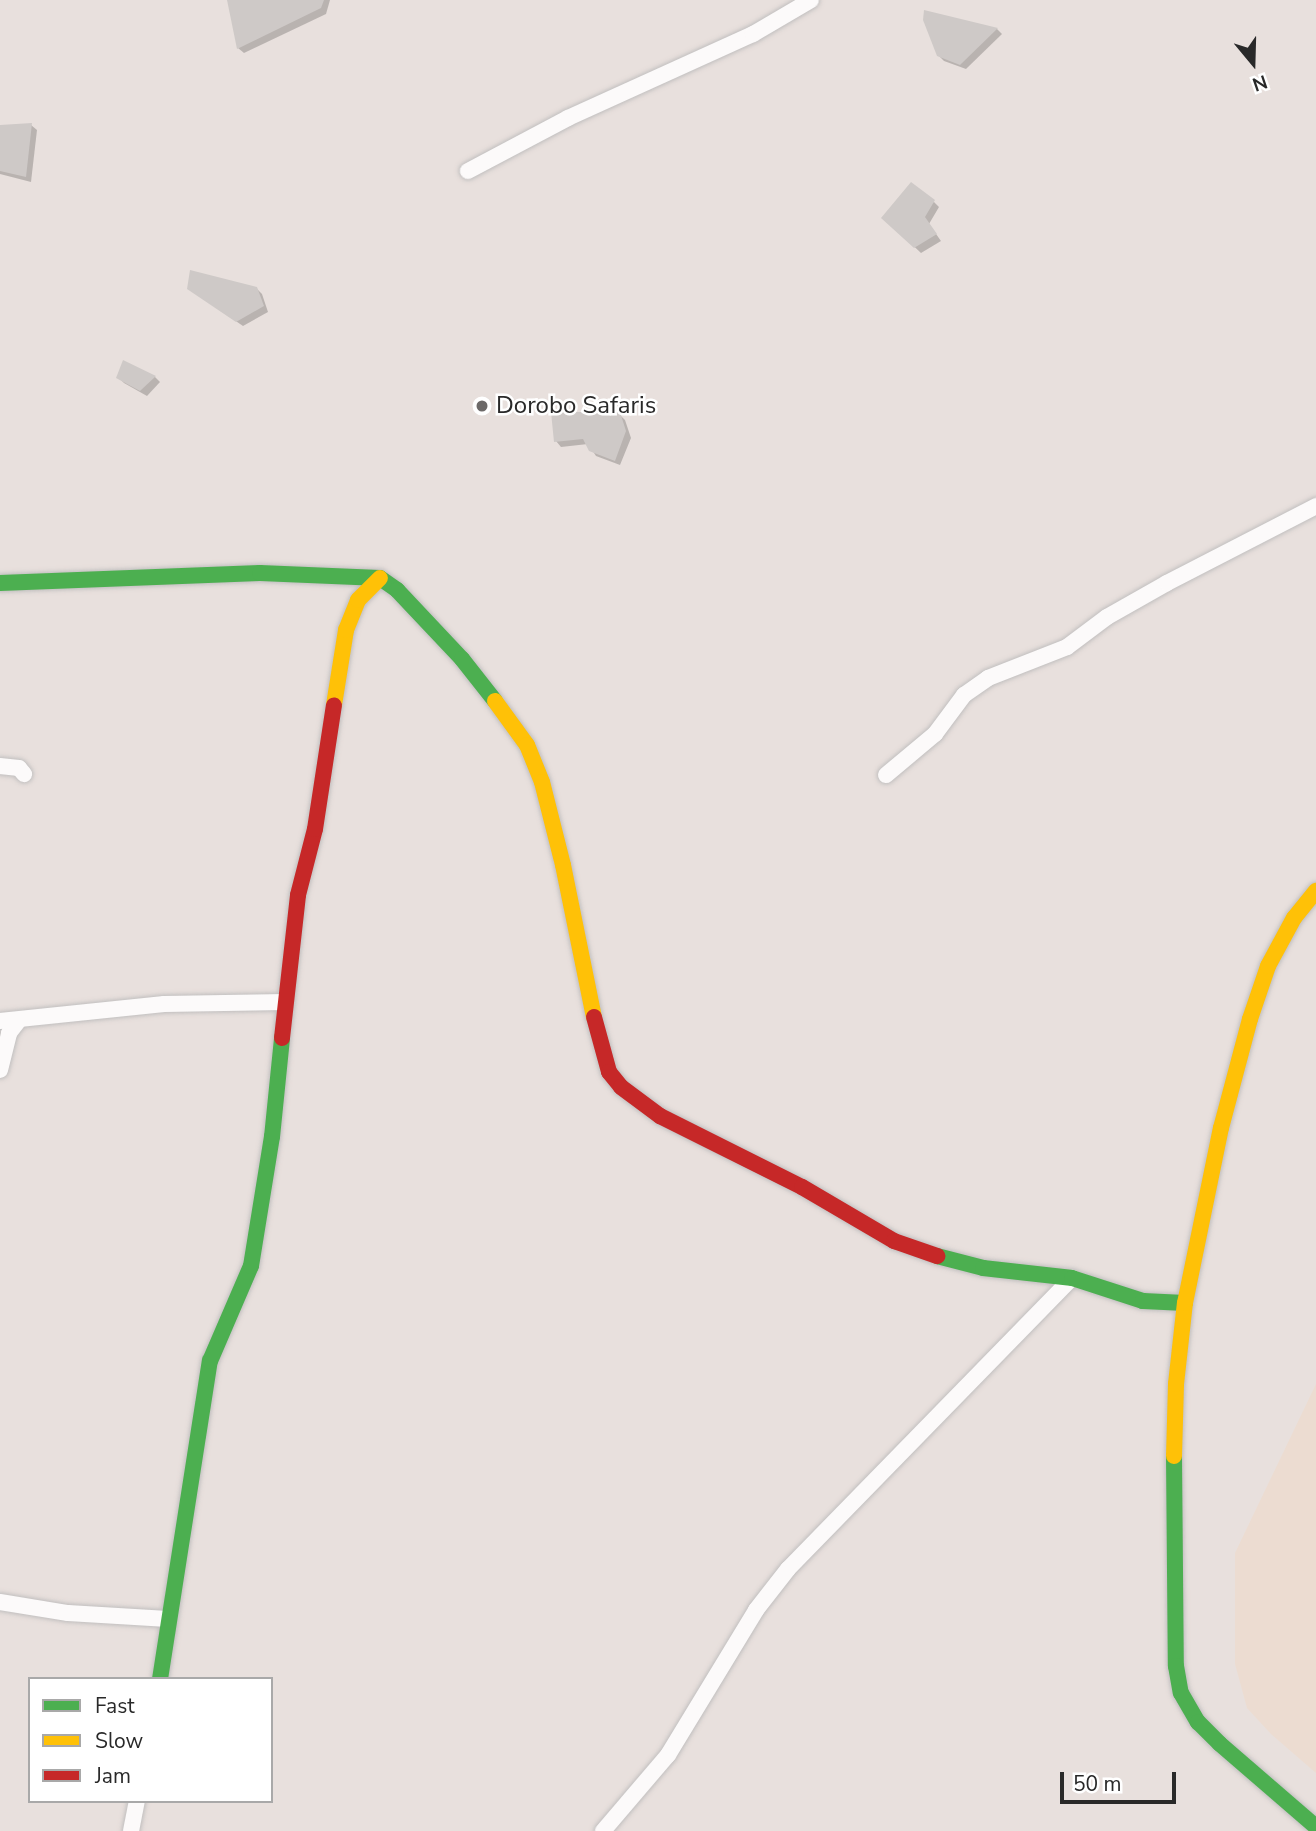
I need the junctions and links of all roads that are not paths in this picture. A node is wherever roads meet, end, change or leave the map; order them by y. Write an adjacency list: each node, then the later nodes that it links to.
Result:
1 (811, 0): 2 (street)
2 (468, 171)
3 (1316, 506): 8 (street)
4 (380, 578): 5 (street); 10 (street); 14 (street)
5 (0, 583)
6 (0, 766): 7 (street)
7 (24, 774)
8 (886, 775)
9 (1316, 891): 15 (street)
10 (285, 1002): 11 (street); 17 (street)
11 (19, 1020): 12 (street); 13 (street)
12 (0, 1021)
13 (0, 1070)
14 (1073, 1278): 15 (street); 22 (street)
15 (1185, 1303): 20 (street)
16 (0, 1602): 17 (street)
17 (168, 1619): 18 (street)
18 (160, 1677)
19 (137, 1803): 21 (street)
20 (1316, 1827)
21 (131, 1831)
22 (603, 1831)

